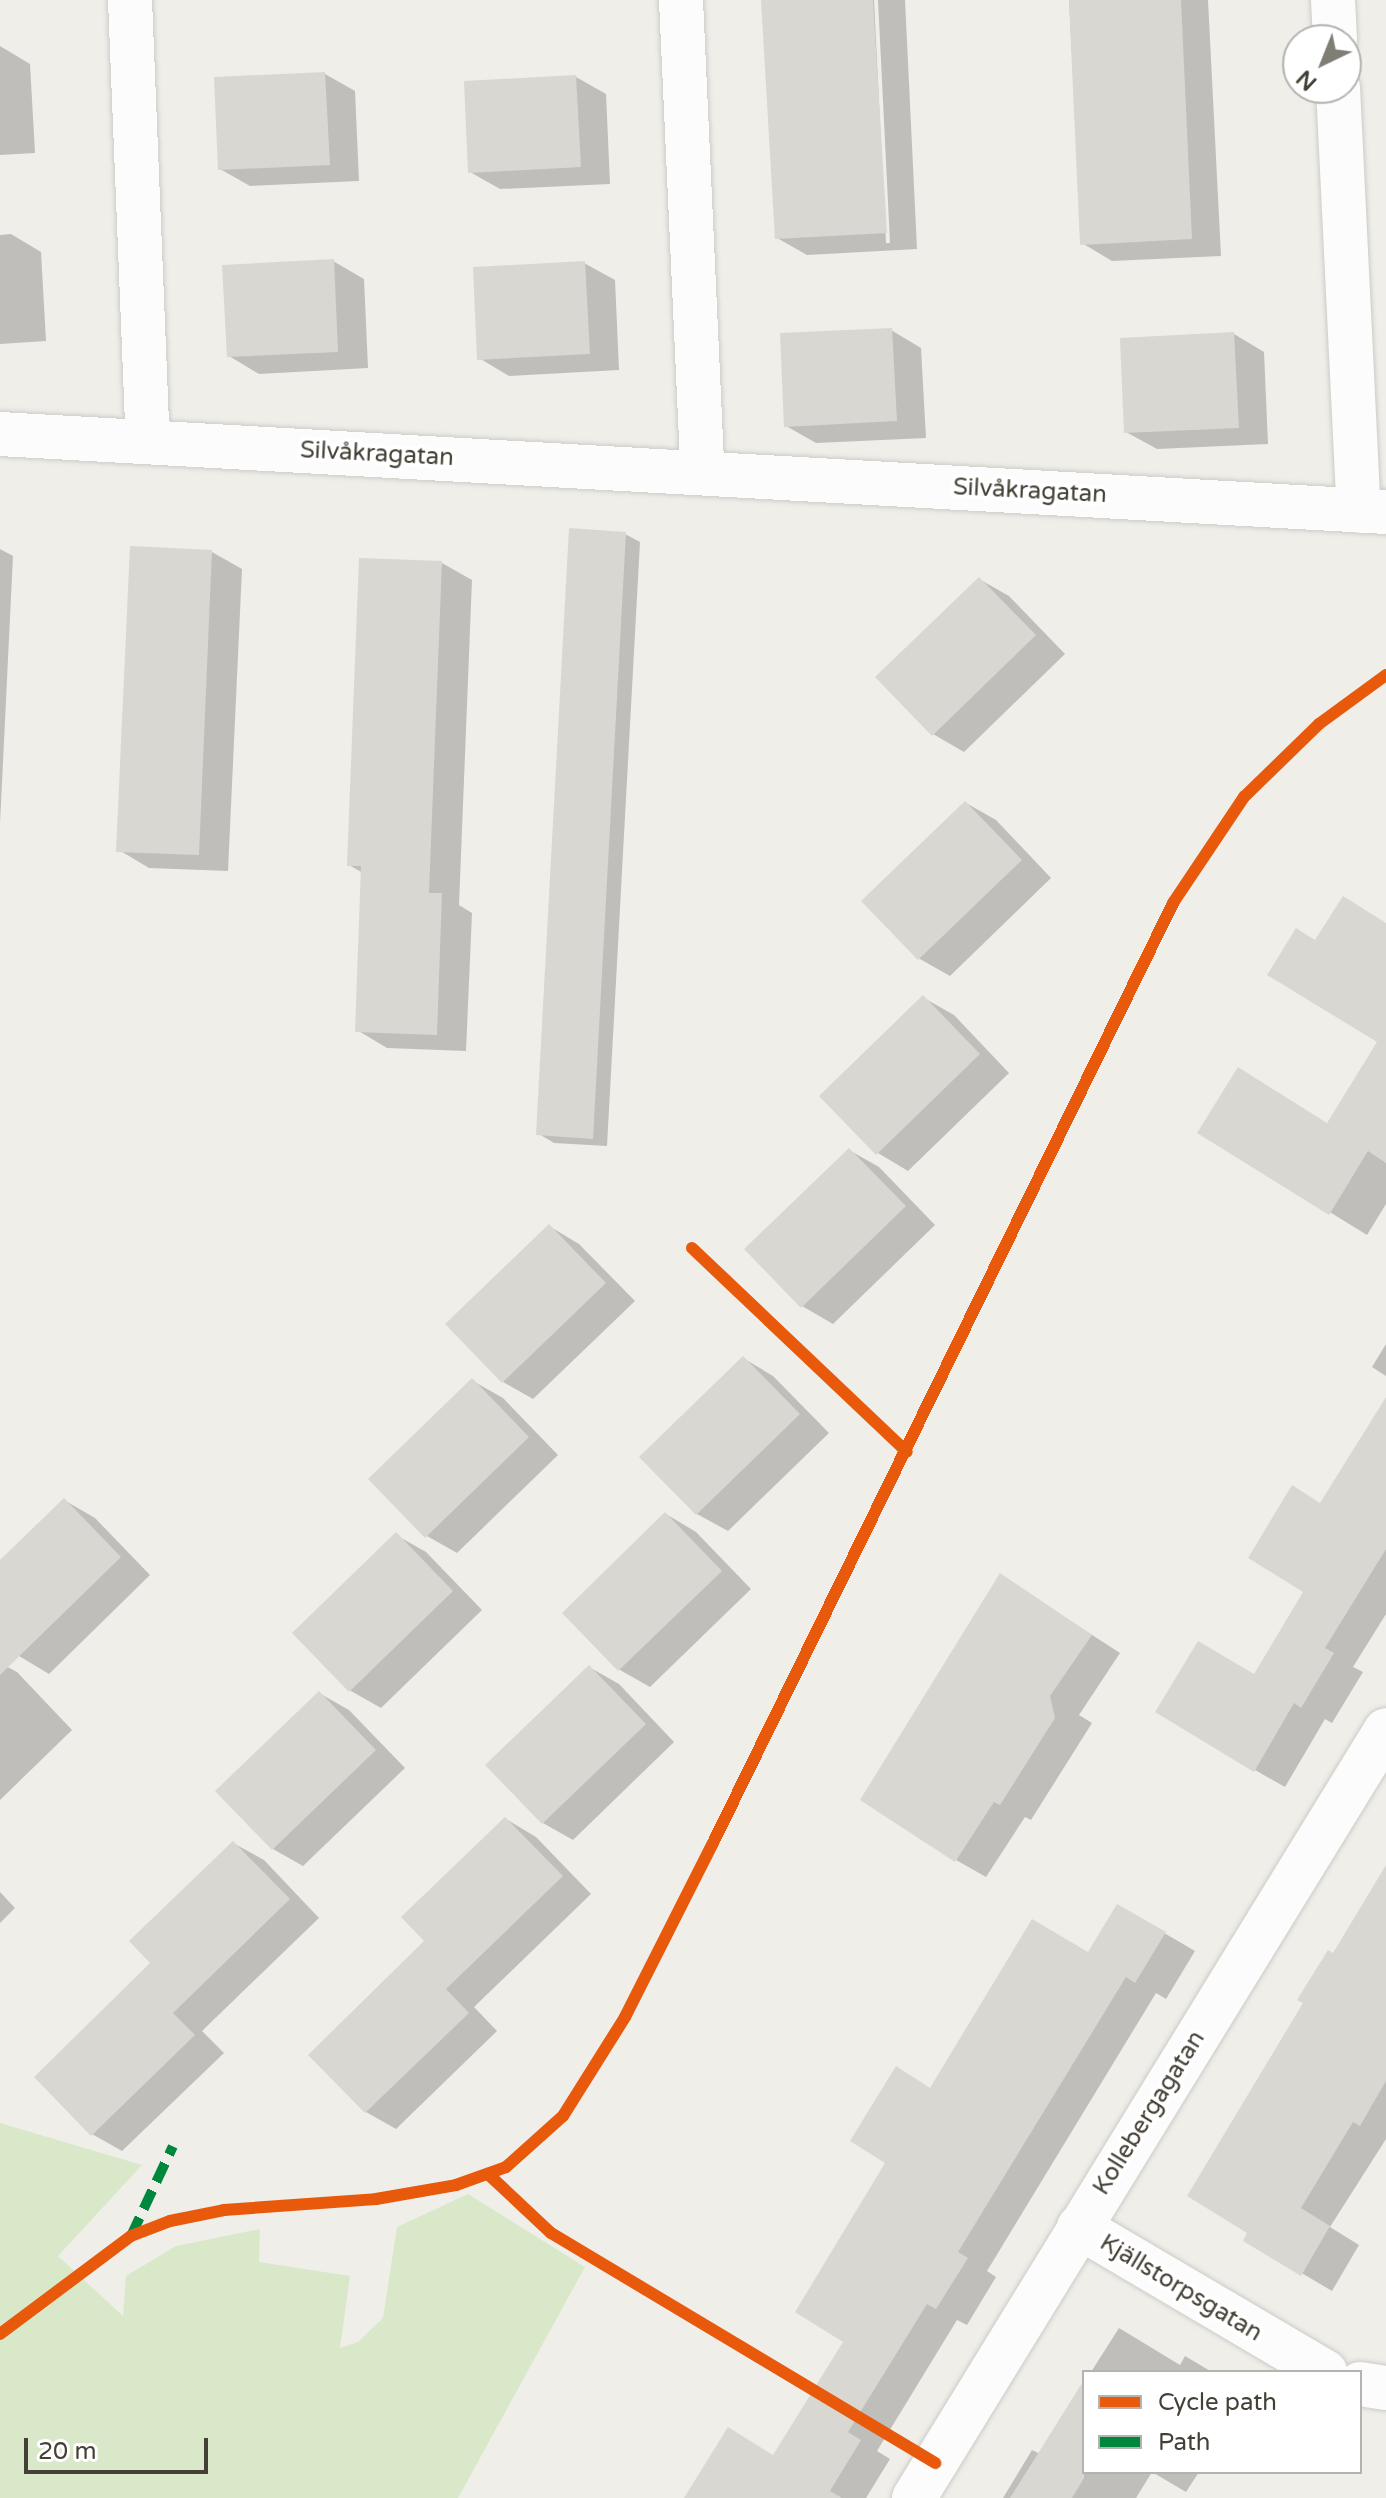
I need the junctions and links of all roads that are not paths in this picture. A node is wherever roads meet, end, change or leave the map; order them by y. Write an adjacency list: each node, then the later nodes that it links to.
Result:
1 (130, 0): 7 (street)
2 (681, 0): 8 (street)
3 (1333, 0): 4 (street)
4 (1334, 24)
5 (1339, 104): 9 (street, Silvåkragatan)
6 (0, 434): 7 (street, Silvåkragatan)
7 (148, 442): 8 (street, Silvåkragatan)
8 (702, 471): 9 (street, Silvåkragatan)
9 (1372, 511)
10 (1386, 1730): 11 (street, Kollebergagatan)
11 (1079, 2227): 12 (street, Kjällstorpsgatan); 15 (street, Kollebergagatan)
12 (1322, 2370)
13 (1362, 2384): 14 (street)
14 (1386, 2388)
15 (914, 2498)

